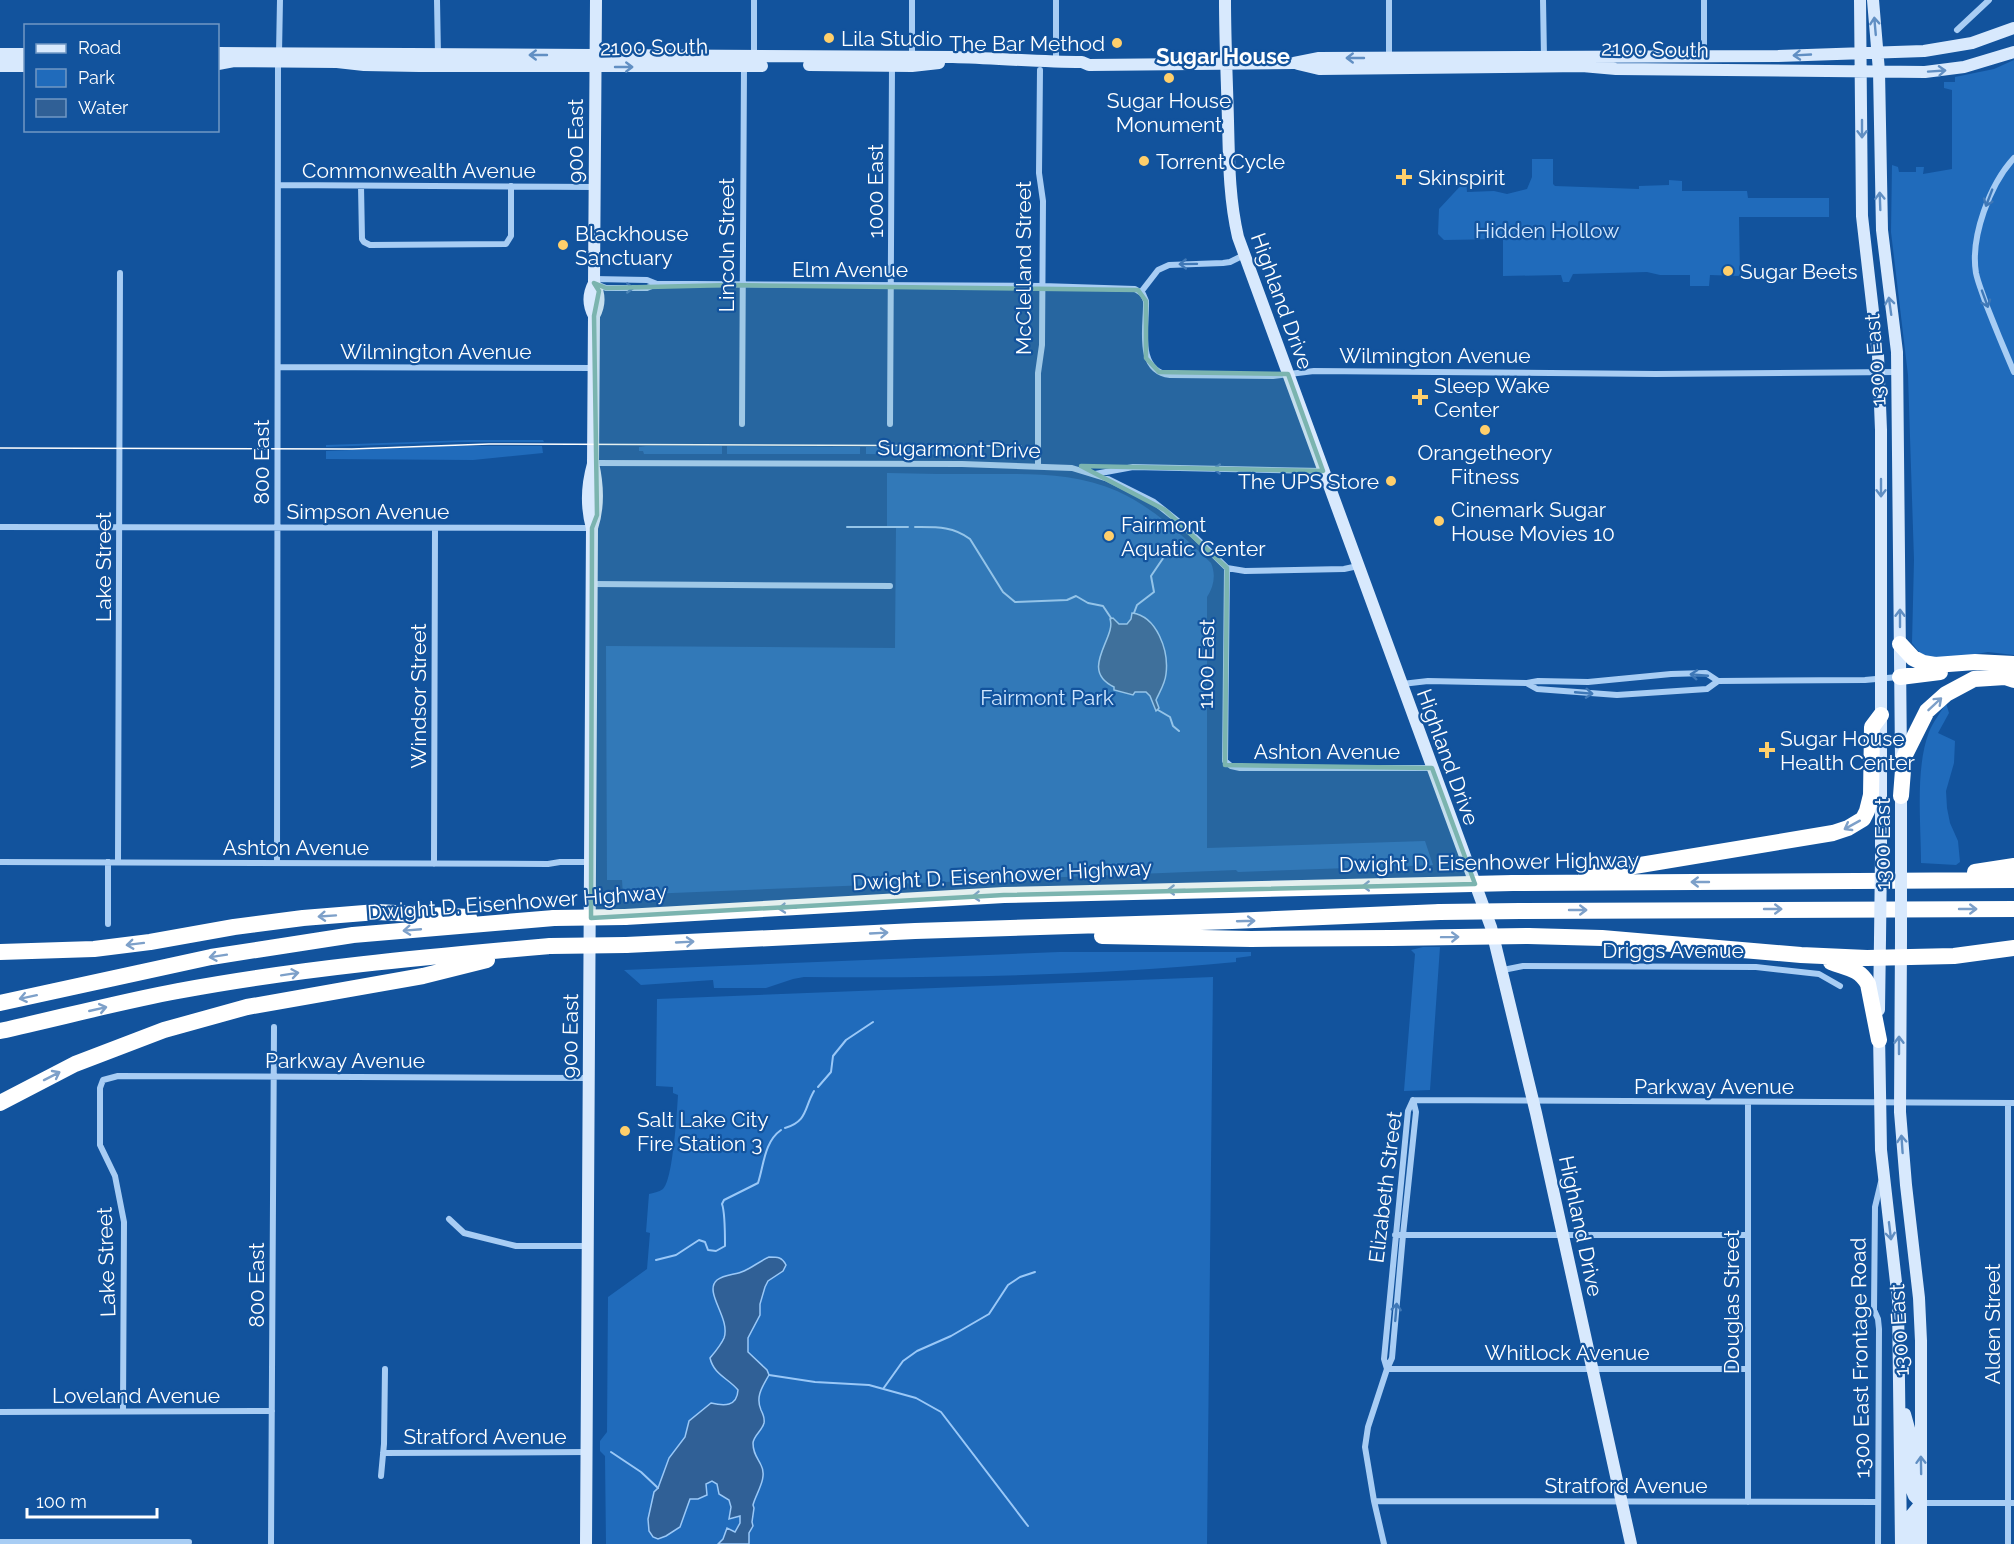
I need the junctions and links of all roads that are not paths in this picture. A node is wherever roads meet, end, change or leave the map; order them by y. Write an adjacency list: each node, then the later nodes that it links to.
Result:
1 (280, 0): 22 (street, 800 East)
2 (438, 0): 28 (street)
3 (596, 0): 29 (main road, 900 East)
4 (754, 0): 30 (street, Lincoln Street)
5 (912, 0): 23 (street)
6 (1056, 0): 31 (street)
7 (1225, 0): 32 (main road)
8 (1389, 0): 26 (street)
9 (1543, 0): 24 (street)
10 (1704, 0): 25 (street)
11 (1860, 0): 16 (main road, 1300 East)
12 (1873, 0): 17 (main road, 1300 East, one-way to 12)
13 (1989, 0): 15 (street)
14 (2014, 28): 17 (main road, 2100 South)
15 (1957, 30)
16 (1860, 52): 17 (main road, 2100 South); 25 (main road, 2100 South, one-way to 25); 43 (main road, 1300 East)
17 (1877, 52): 44 (main road, 1300 East)
18 (2014, 52): 44 (main road, 2100 South, one-way to 18)
19 (219, 53): 22 (main road, 2100 South)
20 (0, 54): 21 (main road)
21 (24, 54)
22 (279, 57): 28 (main road, 2100 South); 28 (main road, 2100 South); 34 (main road, 2100 South); 46 (street, 800 East)
23 (912, 57): 30 (main road, 2100 South); 31 (main road, 2100 South); 38 (main road)
24 (1544, 57): 25 (main road, 2100 South); 27 (main road, 2100 South)
25 (1704, 57): 41 (main road)
26 (1389, 58): 27 (main road, 2100 South); 33 (main road, 2100 South, one-way to 33)
27 (1490, 59): 40 (main road)
28 (438, 61): 29 (main road, 2100 South); 29 (main road, 2100 South, one-way to 28)
29 (596, 61): 30 (main road, 2100 South); 49 (main road, 900 East)
30 (749, 62): 38 (main road, 2100 South); 53 (street, Lincoln Street)
31 (1062, 62): 35 (main road, 2100 South); 42 (main road)
32 (1225, 63): 33 (main road, 2100 South); 35 (main road, 2100 South); 50 (main road, Highland Drive)
33 (1294, 63): 40 (main road, 2100 South)
34 (219, 64)
35 (1089, 65): 42 (main road, 2100 South)
36 (0, 66): 37 (main road)
37 (24, 66)
38 (862, 66): 39 (main road, 2100 South)
39 (892, 66): 42 (main road, 2100 South); 54 (street, 1000 East)
40 (1449, 69): 41 (main road, 2100 South)
41 (1616, 69): 43 (main road, 2100 South)
42 (1040, 70): 55 (street, McClelland Street)
43 (1861, 70): 44 (main road, 2100 South); 61 (main road, 1300 East, one-way to 61)
44 (1879, 71): 59 (main road, 1300 East, one-way to 44)
45 (2014, 158): 60 (street, one-way to 60)
46 (279, 185): 47 (street, Commonwealth Avenue); 57 (street, 800 East)
47 (361, 186): 48 (street, Commonwealth Avenue); 48 (street)
48 (511, 186): 49 (street, Commonwealth Avenue)
49 (595, 187): 52 (main road, 900 East)
50 (1245, 255): 56 (street, one-way to 56); 62 (main road, Highland Drive)
51 (120, 273): 70 (street, Lake Street)
52 (594, 281): 53 (street, Elm Avenue); 58 (main road, 900 East)
53 (742, 285): 54 (street, Elm Avenue); 63 (street, Lincoln Street)
54 (891, 285): 55 (street, Elm Avenue); 64 (street, 1000 East)
55 (1042, 286): 56 (street); 66 (street, McClelland Street)
56 (1141, 292): 62 (street, Wilmington Avenue)
57 (278, 367): 58 (street, Wilmington Avenue); 71 (street, 800 East)
58 (594, 368): 65 (main road, 900 East)
59 (1898, 372): 61 (street, Wilmington Avenue); 78 (main road, 1300 East, one-way to 59)
60 (2014, 372)
61 (1879, 373): 62 (street, Wilmington Avenue); 82 (main road, 1300 East, one-way to 82)
62 (1288, 374): 67 (main road, Highland Drive)
63 (742, 424)
64 (890, 424)
65 (593, 463): 66 (street, Sugarmont Drive); 73 (main road, 900 East)
66 (1038, 466): 68 (street, Sugarmont Drive)
67 (1323, 471): 68 (street, Sugarmont Drive, one-way to 68); 74 (main road, Highland Drive)
68 (1094, 474): 75 (street)
69 (0, 527): 70 (street, Simpson Avenue)
70 (119, 527): 71 (street, Simpson Avenue); 93 (street, Lake Street)
71 (278, 528): 72 (street, Simpson Avenue); 95 (street, 800 East)
72 (435, 528): 73 (street, Simpson Avenue); 96 (street, Windsor Street)
73 (592, 528): 76 (main road, 900 East)
74 (1358, 566): 75 (street); 86 (main road, Highland Drive)
75 (1227, 568): 88 (street, 1100 East)
76 (592, 584): 77 (street); 94 (main road, 900 East)
77 (890, 586)
78 (1900, 645): 79 (highway); 81 (main road, 1300 East)
79 (1995, 664): 80 (highway); 81 (highway)
80 (2014, 664)
81 (1900, 677): 82 (street); 90 (main road, 1300 East)
82 (1882, 678): 84 (street); 87 (main road, 1300 East)
83 (2014, 680): 90 (highway, one-way to 83)
84 (1718, 681): 85 (street, one-way to 85); 85 (street, one-way to 84)
85 (1527, 683): 86 (street)
86 (1401, 684): 89 (main road, Highland Drive)
87 (1881, 715): 100 (highway, one-way to 100); 109 (main road, 1300 East, bridge)
88 (1225, 761): 89 (street, Ashton Avenue)
89 (1432, 768): 111 (main road, Highland Drive)
90 (1901, 796): 110 (main road, 1300 East, bridge)
91 (0, 862): 92 (street, Ashton Avenue)
92 (108, 862): 93 (street, Ashton Avenue); 103 (street)
93 (118, 862): 95 (street, Ashton Avenue)
94 (591, 862): 96 (street, Ashton Avenue); 118 (main road, 900 East)
95 (277, 863): 96 (street, Ashton Avenue)
96 (434, 864)
97 (2014, 866): 98 (highway)
98 (1927, 880): 99 (highway, Dwight D. Eisenhower Highway); 100 (highway, Dwight D. Eisenhower Highway, one-way to 100)
99 (2014, 880)
100 (1536, 883): 102 (highway, Dwight D. Eisenhower Highway, one-way to 102, bridge)
101 (2014, 909): 104 (highway, one-way to 101, bridge)
102 (533, 920): 107 (highway, one-way to 107); 113 (highway, Dwight D. Eisenhower Highway, one-way to 113)
103 (108, 924)
104 (915, 931): 105 (highway, one-way to 104, bridge); 108 (highway, one-way to 108, bridge)
105 (531, 948): 115 (highway, one-way to 105); 123 (highway, one-way to 105)
106 (2014, 948): 110 (highway)
107 (4, 950)
108 (1819, 956): 109 (highway); 116 (highway)
109 (1879, 958): 110 (highway); 116 (main road, 1300 East)
110 (1900, 958): 125 (main road, 1300 East, one-way to 110)
111 (1503, 970): 112 (street, Driggs Avenue); 121 (main road, Highland Drive)
112 (1840, 986)
113 (0, 1003)
114 (274, 1027): 117 (street, 800 East)
115 (0, 1031)
116 (1879, 1040): 124 (main road, 1300 East)
117 (274, 1076): 118 (street, Parkway Avenue); 119 (street, Parkway Avenue); 140 (street, 800 East)
118 (589, 1078): 133 (main road, 900 East)
119 (103, 1080): 139 (street, Lake Street)
120 (1413, 1100): 121 (street, Parkway Avenue); 129 (street, Elizabeth Street); 130 (street, Elizabeth Street)
121 (1533, 1102): 122 (street, Parkway Avenue); 131 (main road, Highland Drive)
122 (1748, 1102): 124 (street, Parkway Avenue); 132 (street, Douglas Street)
123 (0, 1103)
124 (1880, 1103): 125 (street, Parkway Avenue); 127 (main road, 1300 East)
125 (1900, 1103): 126 (street, Parkway Avenue); 149 (main road, 1300 East, one-way to 125)
126 (2011, 1103): 150 (street, Alden Street)
127 (1883, 1173): 138 (main road, 1300 East, one-way to 138); 148 (street, 1300 East Frontage Road)
128 (449, 1219): 133 (street)
129 (1395, 1235): 130 (street); 136 (street, Elizabeth Street)
130 (1403, 1235): 131 (street); 136 (street, Elizabeth Street, one-way to 130)
131 (1563, 1236): 132 (street); 134 (main road, Highland Drive)
132 (1748, 1236): 137 (street, Douglas Street)
133 (588, 1246): 142 (main road, 900 East)
134 (1592, 1368): 136 (street, Whitlock Avenue); 137 (street, Whitlock Avenue); 146 (main road, Highland Drive)
135 (385, 1369): 143 (street, Stratford Avenue)
136 (1387, 1369): 145 (street, Elizabeth Street)
137 (1748, 1369): 147 (street, Douglas Street)
138 (1900, 1398): 149 (main road); 159 (main road, 1300 East)
139 (123, 1411): 140 (street, Loveland Avenue); 141 (street, Loveland Avenue)
140 (272, 1411): 154 (street, 800 East)
141 (0, 1412)
142 (587, 1452): 143 (street, Stratford Avenue); 155 (main road, 900 East)
143 (383, 1453): 144 (street, Stratford Avenue)
144 (381, 1476)
145 (1374, 1501): 146 (street, Stratford Avenue); 156 (street, Elizabeth Street)
146 (1622, 1502): 147 (street, Stratford Avenue); 157 (main road, Highland Drive)
147 (1748, 1502): 148 (street, Stratford Avenue)
148 (1878, 1502): 158 (street, 1300 East Frontage Road)
149 (1921, 1503): 150 (street); 160 (main road); 161 (main road, 1300 East)
150 (2011, 1503): 162 (street, Alden Street)
151 (0, 1542): 153 (street)
152 (189, 1542): 153 (street)
153 (106, 1543)
154 (271, 1544)
155 (586, 1544)
156 (1384, 1544)
157 (1631, 1544)
158 (1878, 1544)
159 (1901, 1544)
160 (1910, 1544)
161 (1921, 1544)
162 (2008, 1544)

